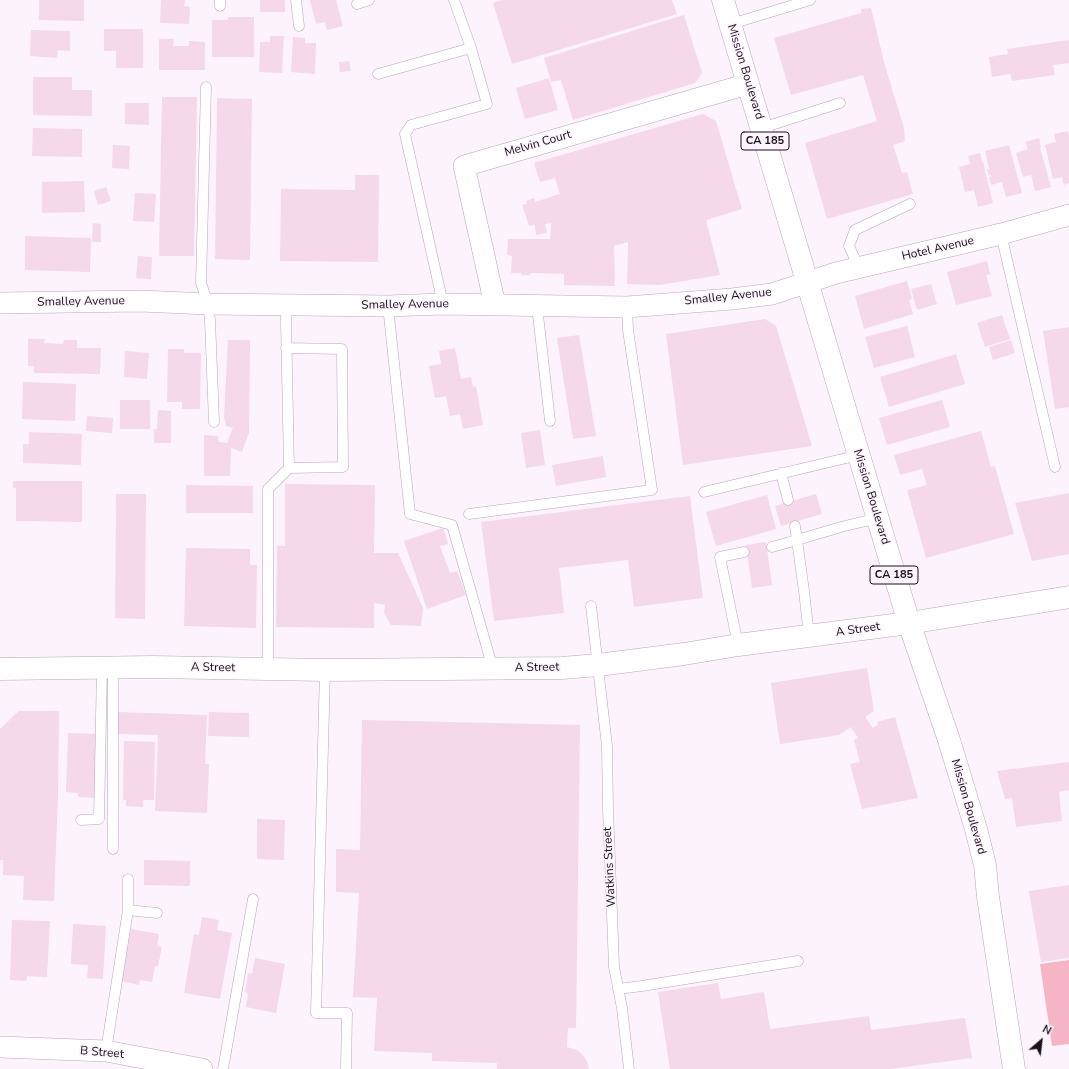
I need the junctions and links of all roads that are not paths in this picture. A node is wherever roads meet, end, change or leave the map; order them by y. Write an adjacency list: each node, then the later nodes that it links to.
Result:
1 (296, 0): 8 (lane)
2 (369, 0): 6 (lane)
3 (454, 0): 9 (lane)
4 (723, 0): 7 (main road, Mission Boulevard / CA 185)
5 (810, 0): 7 (lane)
6 (357, 4)
7 (730, 24): 11 (main road, Mission Boulevard / CA 185)
8 (299, 26)
9 (472, 48): 10 (lane); 23 (lane)
10 (378, 74)
11 (748, 84): 14 (main road, Mission Boulevard / CA 185); 24 (street, Melvin Court)
12 (206, 86): 21 (lane)
13 (840, 103): 14 (lane)
14 (762, 128): 19 (main road, Mission Boulevard / CA 185)
15 (910, 204): 18 (lane)
16 (1069, 215): 17 (street, Hotel Avenue)
17 (1001, 234): 18 (street, Hotel Avenue); 32 (lane)
18 (859, 268): 19 (street, Hotel Avenue)
19 (807, 282): 27 (street, Smalley Avenue); 31 (main road, Mission Boulevard / CA 185)
20 (0, 303): 21 (street, Smalley Avenue)
21 (208, 304): 22 (street, Smalley Avenue); 30 (lane)
22 (286, 304): 25 (street, Smalley Avenue); 28 (lane)
23 (443, 304): 24 (street, Smalley Avenue); 25 (street, Smalley Avenue)
24 (495, 305): 26 (street, Smalley Avenue)
25 (388, 306): 52 (lane)
26 (537, 306): 27 (street, Smalley Avenue); 29 (lane)
27 (627, 307): 37 (lane)
28 (286, 348): 33 (lane); 33 (lane)
29 (550, 421)
30 (214, 422)
31 (859, 455): 34 (lane); 38 (main road, Mission Boulevard / CA 185)
32 (1055, 467)
33 (289, 468): 51 (lane)
34 (781, 473): 35 (lane); 36 (lane)
35 (704, 492)
36 (788, 500)
37 (470, 514)
38 (878, 518): 40 (lane); 45 (main road, Mission Boulevard / CA 185)
39 (795, 526): 40 (lane)
40 (797, 540): 41 (lane); 46 (lane)
41 (772, 547)
42 (744, 552): 47 (lane)
43 (1069, 597): 45 (main road, A Street)
44 (591, 606): 48 (lane, Watkins Street)
45 (909, 623): 46 (main road, A Street); 68 (main road, Mission Boulevard)
46 (809, 636): 47 (main road, A Street)
47 (738, 645): 48 (main road, A Street)
48 (598, 665): 52 (main road, A Street); 61 (lane, Watkins Street)
49 (107, 667): 50 (main road, A Street); 51 (main road, A Street); 54 (lane); 55 (lane)
50 (0, 669)
51 (268, 669): 53 (main road, A Street)
52 (493, 669): 53 (main road, A Street)
53 (324, 670): 66 (lane)
54 (81, 820)
55 (113, 849)
56 (128, 879): 58 (lane)
57 (253, 899): 65 (lane)
58 (128, 910): 59 (lane); 63 (lane)
59 (157, 913)
60 (798, 961): 61 (lane)
61 (618, 989): 67 (lane, Watkins Street)
62 (0, 1047): 63 (street, B Street)
63 (106, 1051): 64 (street, B Street)
64 (202, 1069)
65 (223, 1069)
66 (346, 1069)
67 (629, 1069)
68 (1014, 1069)

